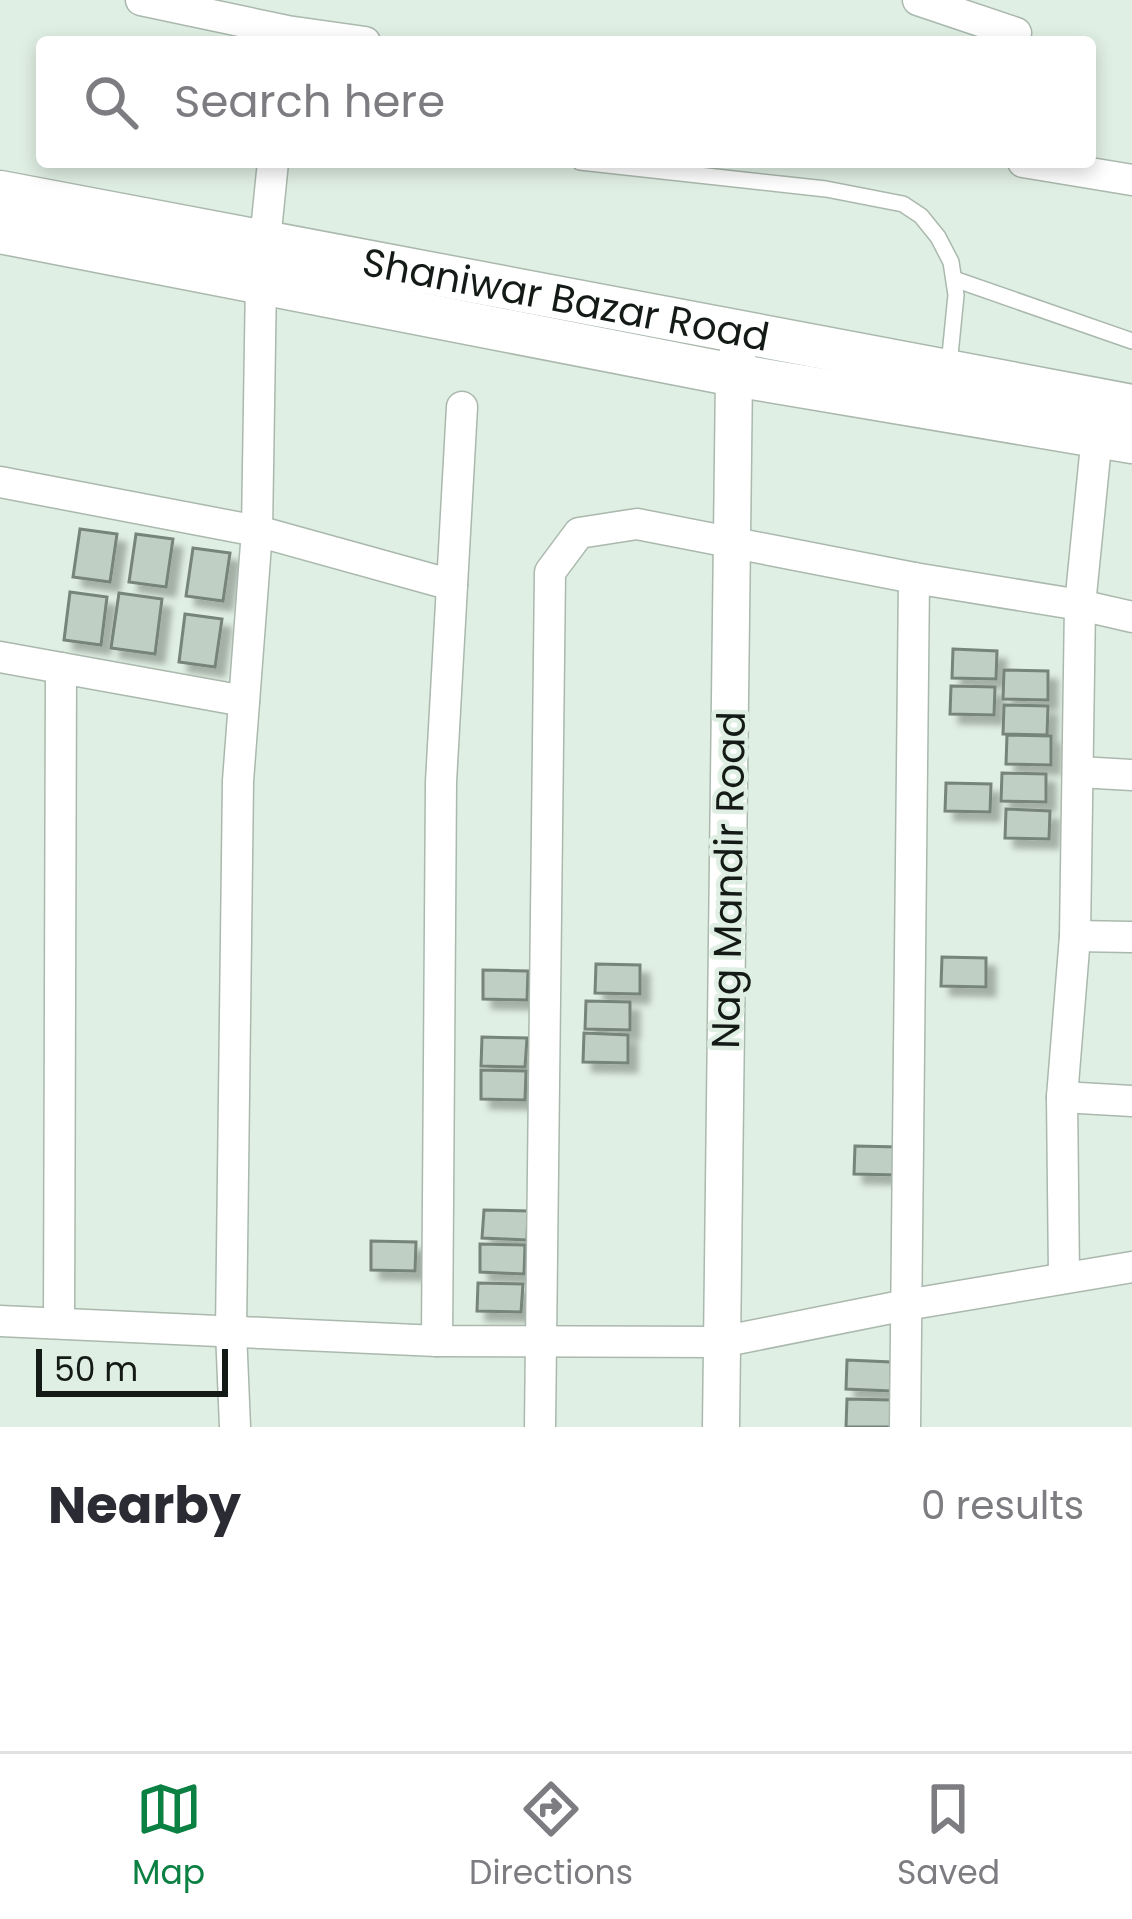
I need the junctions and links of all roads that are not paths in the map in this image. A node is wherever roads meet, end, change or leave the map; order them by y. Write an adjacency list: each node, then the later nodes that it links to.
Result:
1 (141, 0): 3 (street)
2 (918, 0): 4 (street)
3 (287, 24): 5 (street)
4 (1016, 33)
5 (338, 36)
6 (272, 168): 12 (street)
7 (635, 168): 13 (lane)
8 (1059, 168): 9 (street)
9 (1132, 180)
10 (0, 192): 12 (main road, Shaniwar Bazar Road)
11 (0, 232): 12 (main road)
12 (263, 261): 14 (main road, Shaniwar Bazar Road); 17 (main road); 22 (street)
13 (954, 279): 15 (lane); 16 (lane)
14 (740, 333): 16 (main road, Shaniwar Bazar Road); 17 (street, Nag Mandir Road)
15 (1132, 341)
16 (948, 374): 18 (main road, Shaniwar Bazar Road)
17 (734, 375): 20 (main road); 23 (street, Nag Mandir Road)
18 (1132, 406)
19 (462, 407): 25 (street)
20 (1114, 439): 26 (street)
21 (0, 482): 22 (street)
22 (257, 531): 25 (street); 30 (street)
23 (734, 544): 24 (street); 43 (street); 45 (street, Nag Mandir Road)
24 (914, 578): 26 (street); 39 (street)
25 (452, 585): 44 (street)
26 (1081, 605): 27 (street); 31 (street)
27 (1132, 616)
28 (0, 657): 29 (street)
29 (61, 668): 30 (street); 41 (street)
30 (244, 701): 42 (street)
31 (1079, 772): 32 (street); 33 (street)
32 (1132, 775)
33 (1075, 936): 34 (street); 35 (street)
34 (1132, 937)
35 (1062, 1097): 36 (street); 38 (street)
36 (1132, 1101)
37 (1132, 1267): 38 (street)
38 (1064, 1276): 39 (street)
39 (906, 1305): 45 (street); 49 (street)
40 (0, 1321): 41 (street)
41 (58, 1322): 42 (street)
42 (231, 1331): 44 (street); 46 (street)
43 (539, 1341): 44 (street); 45 (street); 47 (street)
44 (437, 1342)
45 (721, 1342): 48 (street, Nag Mandir Road)
46 (235, 1427)
47 (540, 1427)
48 (721, 1427)
49 (905, 1427)

